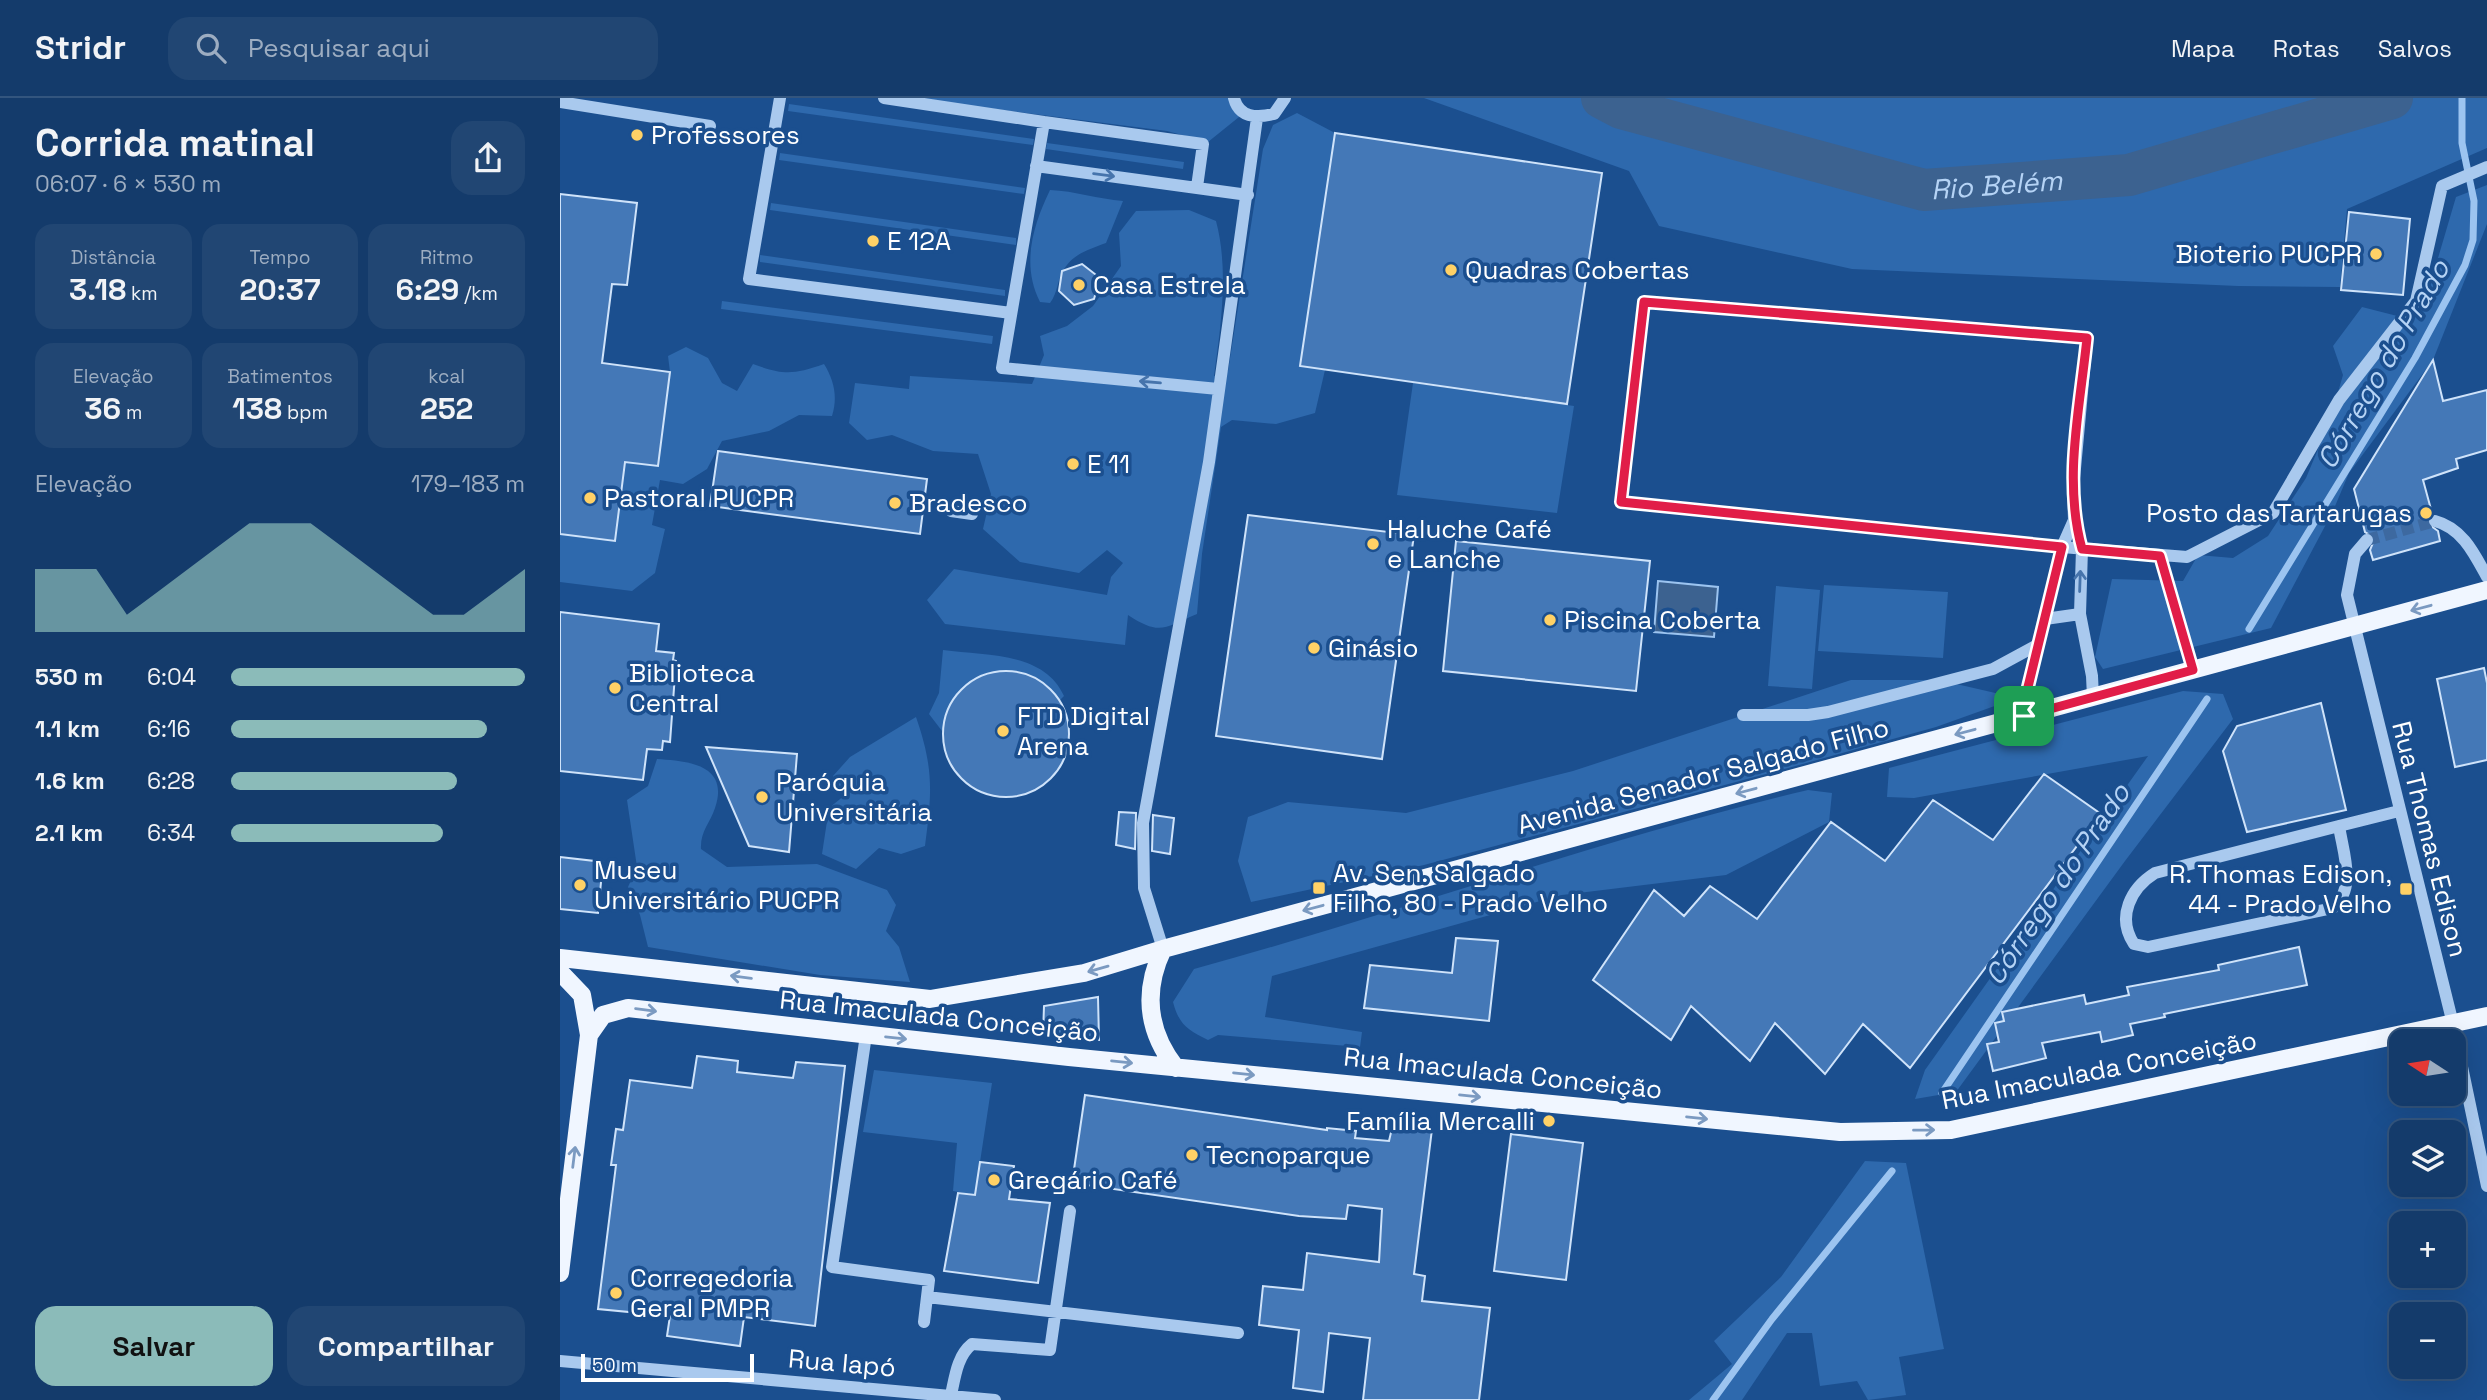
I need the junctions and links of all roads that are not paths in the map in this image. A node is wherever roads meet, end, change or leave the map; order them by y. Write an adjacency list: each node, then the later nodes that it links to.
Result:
1 (780, 98): 13 (street)
2 (884, 98): 7 (street)
3 (1234, 98): 6 (street)
4 (1285, 98): 6 (street)
5 (560, 102): 8 (street)
6 (1257, 118): 12 (street)
7 (1044, 122): 9 (street); 11 (street)
8 (710, 127)
9 (1036, 166): 11 (street, one-way to 11); 13 (street)
10 (2487, 167): 22 (street)
11 (1197, 187): 12 (street)
12 (1248, 195): 14 (street)
13 (1011, 313): 14 (street, one-way to 13)
14 (1218, 389): 35 (street)
15 (951, 510): 16 (street)
16 (972, 514)
17 (2074, 520): 20 (street); 20 (street); 21 (street)
18 (2435, 521): 23 (street)
19 (2367, 540): 27 (street, Rua Thomas Edison)
20 (2062, 547): 21 (street); 26 (street)
21 (2082, 549): 22 (street); 25 (street, one-way to 21)
22 (2160, 556): 29 (street)
23 (2487, 577)
24 (2487, 590): 27 (main road, Avenida Senador Salgado Filho, one-way to 27)
25 (2080, 614): 26 (street); 30 (street)
26 (2045, 619): 28 (street)
27 (2354, 626): 29 (main road, Avenida Senador Salgado Filho); 33 (street, Rua Thomas Edison)
28 (2039, 644): 31 (street); 32 (street)
29 (2193, 670): 30 (main road, Avenida Senador Salgado Filho)
30 (2093, 697): 32 (main road, Avenida Senador Salgado Filho)
31 (1743, 715)
32 (2024, 716): 35 (main road, Avenida Senador Salgado Filho, one-way to 35)
33 (2399, 811): 34 (street); 40 (street, Rua Thomas Edison)
34 (2339, 826): 34 (street)
35 (1163, 949): 38 (main road, Avenida Senador Salgado Filho, one-way to 38); 43 (main road)
36 (560, 958): 38 (main road, Rua Imaculada Conceição, one-way to 36)
37 (560, 972): 41 (main road)
38 (930, 999)
39 (2487, 1017): 40 (main road, Rua Imaculada Conceição)
40 (2452, 1024): 43 (main road, Rua Imaculada Conceição, one-way to 40); 44 (street, Rua Thomas Edison)
41 (589, 1035): 42 (main road, Rua Imaculada Conceição, one-way to 42); 46 (main road, one-way to 41)
42 (866, 1035): 43 (main road, Rua Imaculada Conceição, one-way to 43); 47 (street)
43 (1176, 1068)
44 (2487, 1186)
45 (1070, 1211): 48 (street)
46 (560, 1273)
47 (927, 1297): 48 (street); 49 (street)
48 (1056, 1312): 50 (street); 52 (street)
49 (924, 1322)
50 (1238, 1333)
51 (560, 1361): 52 (street, Rua Iapó)
52 (951, 1395): 53 (street, Rua Iapó)
53 (994, 1400)

